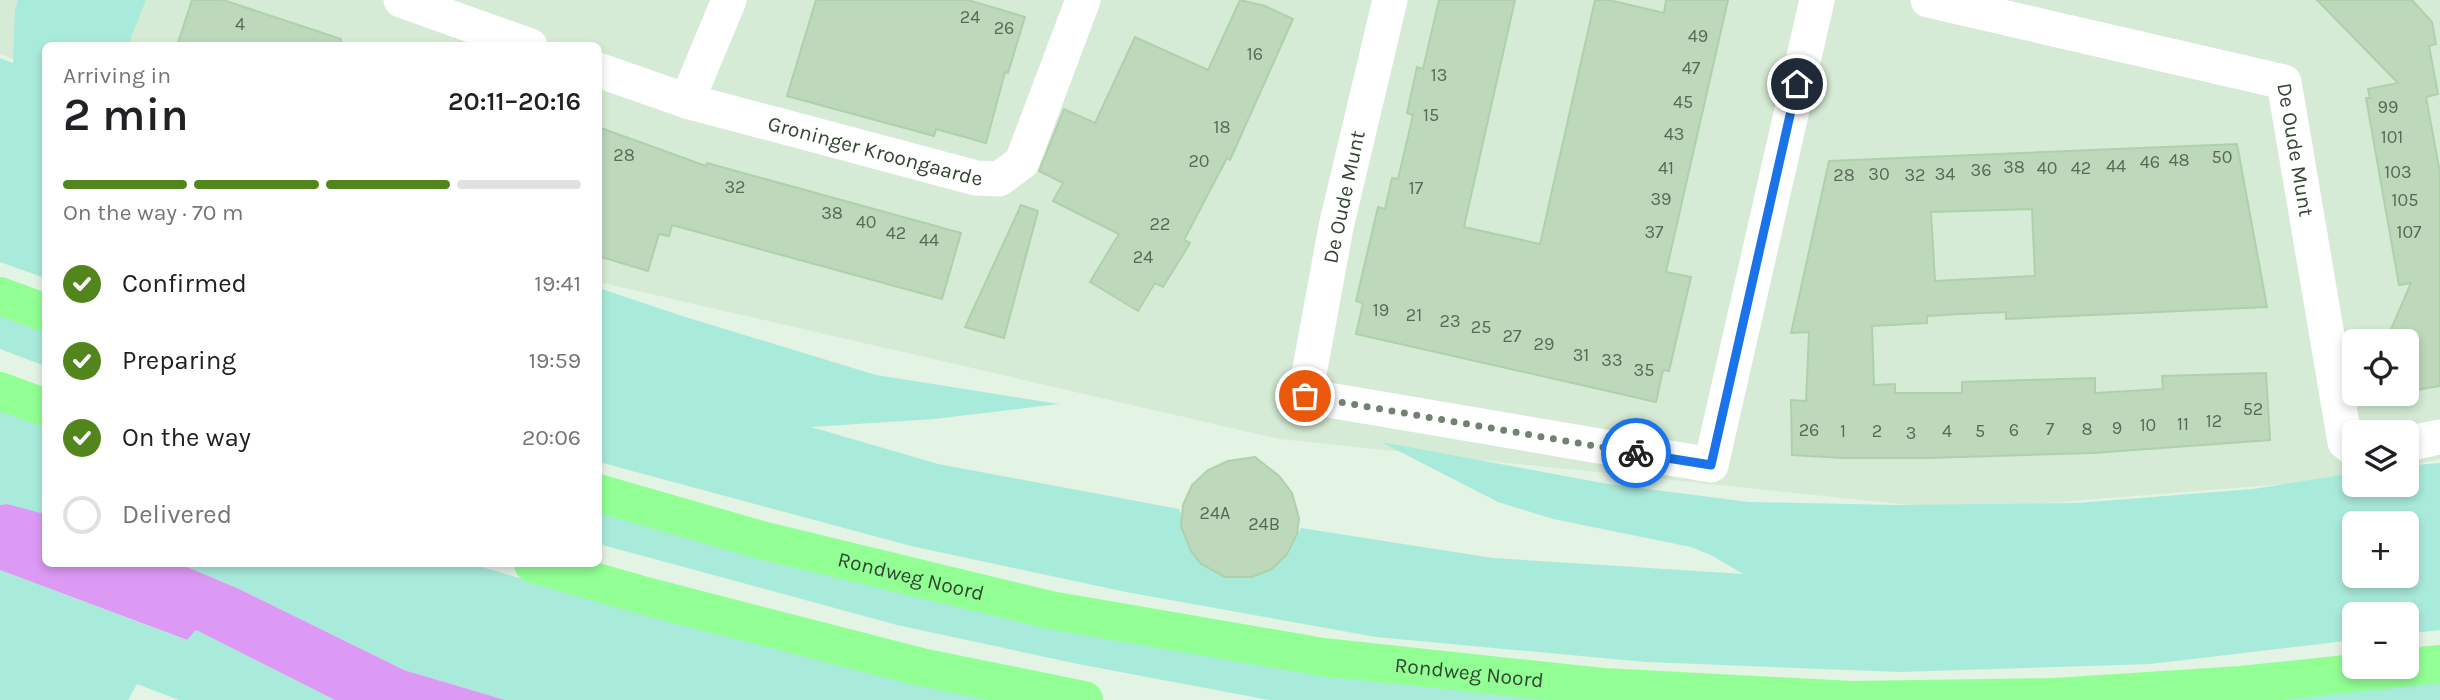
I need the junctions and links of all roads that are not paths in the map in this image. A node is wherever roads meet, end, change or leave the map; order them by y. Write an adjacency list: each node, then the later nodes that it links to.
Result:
1 (401, 0): 7 (street)
2 (729, 0): 9 (street)
3 (1083, 0): 9 (street, Groninger Kroongaarde)
4 (1390, 0): 5 (street, De Oude Munt)
5 (1817, 0)
6 (1928, 0): 14 (street, De Oude Munt)
7 (519, 42)
8 (602, 71): 9 (street, Groninger Kroongaarde)
9 (687, 101)
10 (0, 296): 11 (main road)
11 (42, 312)
12 (0, 391): 13 (main road)
13 (42, 407)
14 (2342, 424)
15 (2440, 437): 16 (street)
16 (2419, 441)
17 (602, 494): 19 (main road, Rondweg Noord)
18 (544, 567): 20 (main road)
19 (2440, 664)
20 (1084, 700)

